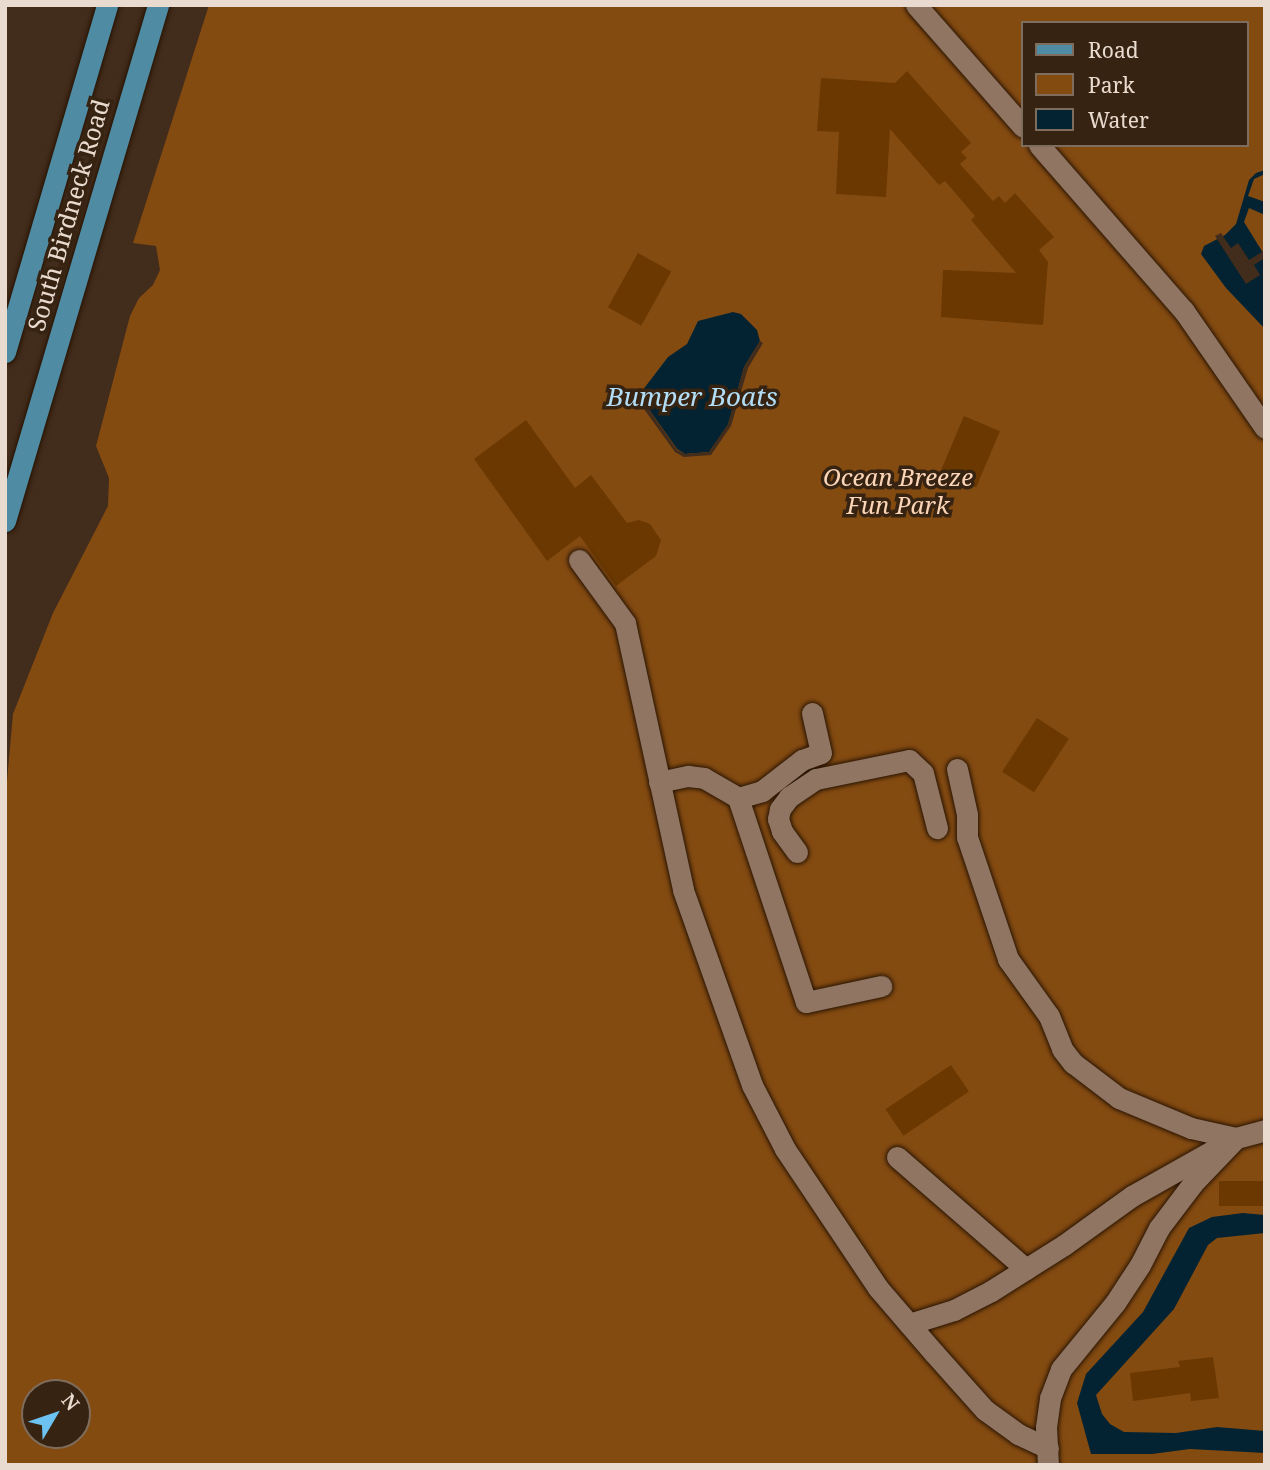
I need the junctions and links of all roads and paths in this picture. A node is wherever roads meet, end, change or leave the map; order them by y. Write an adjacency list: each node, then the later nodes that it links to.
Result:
1 (107, 5): 6 (main road, South Birdneck Road)
2 (158, 5): 8 (main road, South Birdneck Road)
3 (916, 5): 4 (street)
4 (1021, 125)
5 (1042, 147): 7 (street)
6 (5, 352)
7 (1265, 428)
8 (5, 521)
9 (579, 561): 12 (street)
10 (812, 713): 13 (street)
11 (957, 769): 19 (street)
12 (659, 782): 13 (street); 22 (street)
13 (741, 808): 14 (street); 17 (street)
14 (779, 813): 15 (street); 16 (street)
15 (937, 828)
16 (797, 852)
17 (881, 986)
18 (1265, 1130): 19 (street)
19 (1236, 1138): 21 (street); 23 (street)
20 (897, 1157): 21 (street)
21 (1026, 1269): 22 (street)
22 (909, 1324): 23 (street)
23 (1048, 1457)

